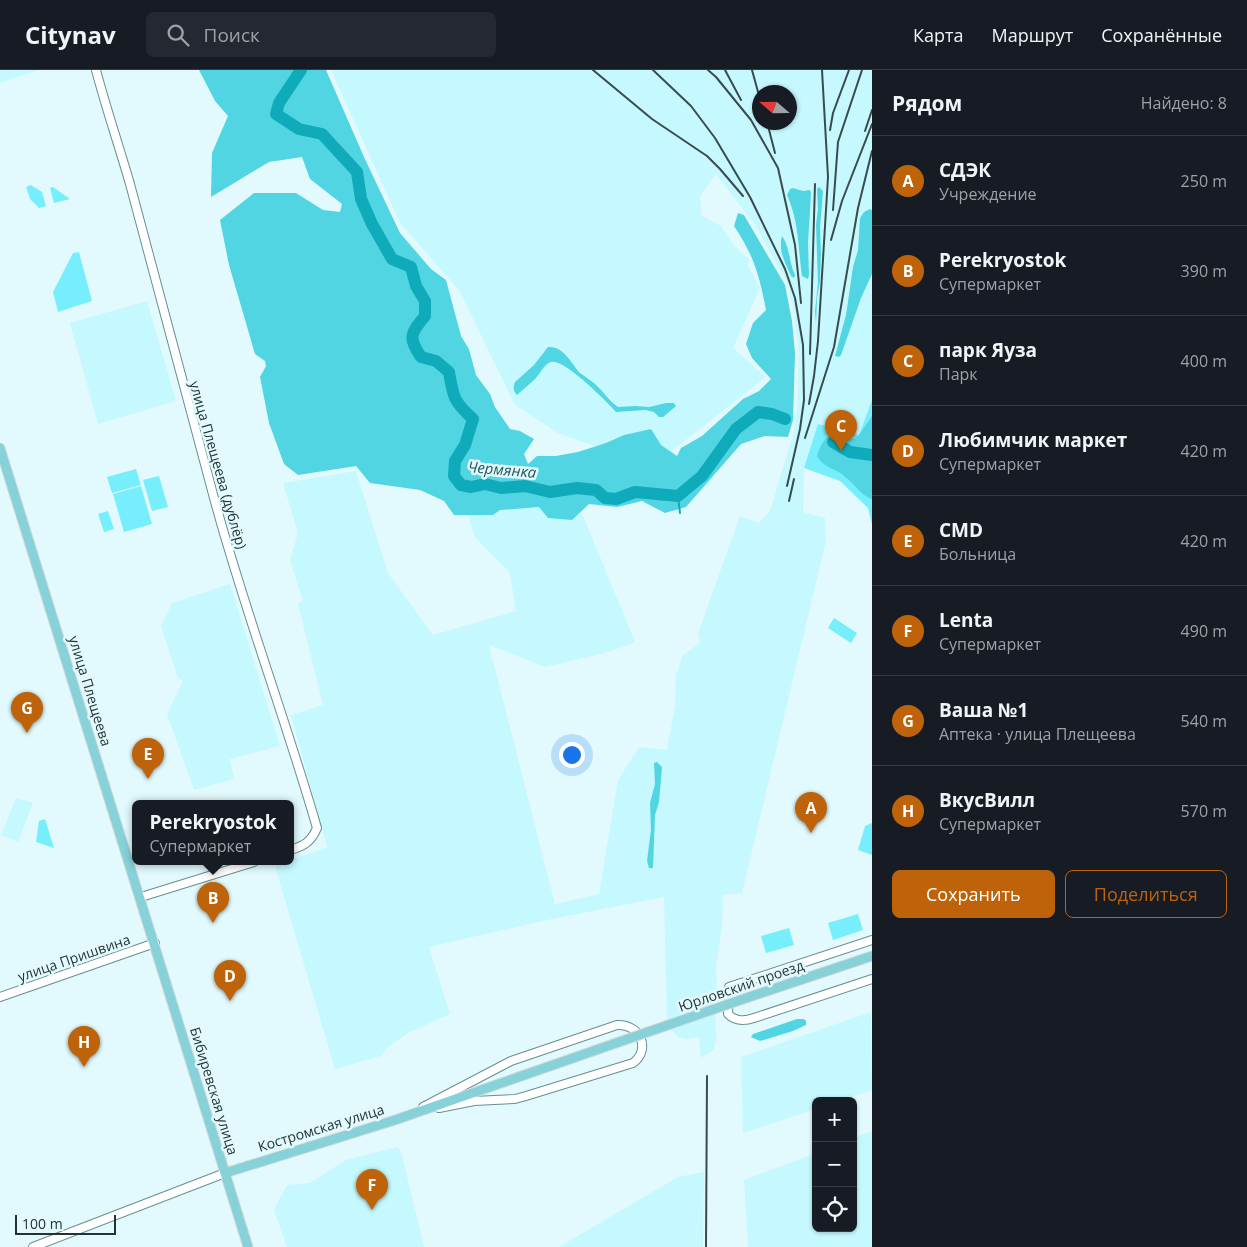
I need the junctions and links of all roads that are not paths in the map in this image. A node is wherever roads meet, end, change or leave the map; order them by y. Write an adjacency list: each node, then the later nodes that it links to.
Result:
1 (96, 70): 3 (street, улица Плещеева (дублёр))
2 (0, 448): 5 (main road, улица Плещеева)
3 (294, 849)
4 (244, 865): 5 (street)
5 (141, 897): 7 (main road, улица Плещеева)
6 (872, 940): 9 (street)
7 (155, 943): 10 (street, улица Пришвина); 14 (main road, Бибиревская улица)
8 (872, 956): 11 (main road, Юрловский проезд, bridge)
9 (872, 978)
10 (0, 997)
11 (619, 1042): 12 (main road, Костромская улица)
12 (417, 1112): 13 (main road, Костромская улица); 13 (street)
13 (395, 1120): 14 (main road, Костромская улица)
14 (225, 1173): 15 (street, Костромская улица); 16 (main road, Бибиревская улица)
15 (33, 1247)
16 (248, 1247)

